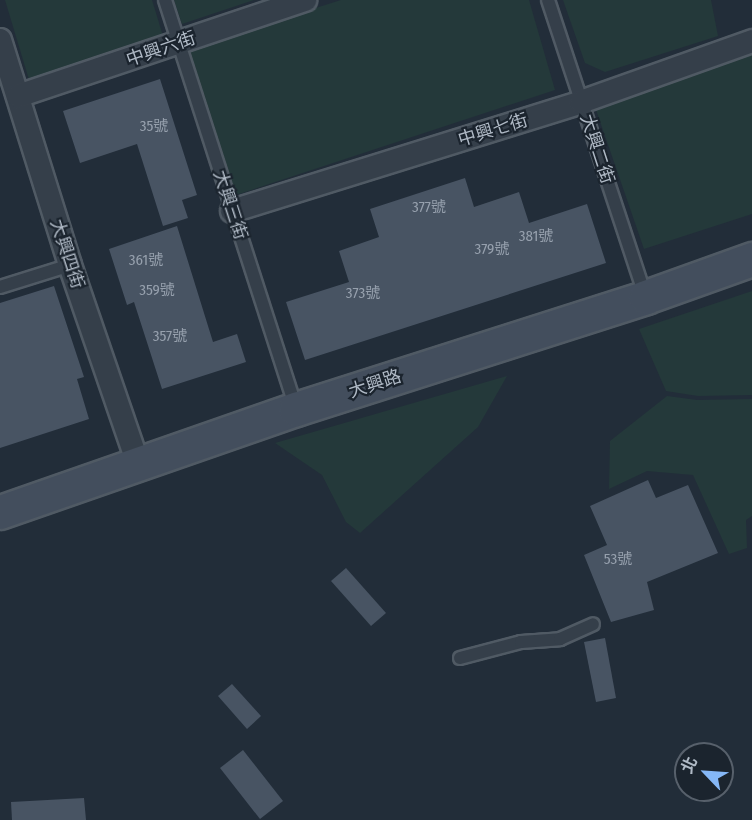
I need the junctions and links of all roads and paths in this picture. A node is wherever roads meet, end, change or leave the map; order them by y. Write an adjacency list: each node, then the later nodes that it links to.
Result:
1 (165, 0): 6 (lane, 大興三街)
2 (305, 0): 6 (street, 中興六街)
3 (548, 0): 8 (lane, 大興二街)
4 (0, 40): 7 (street, 大興四街)
5 (752, 42): 8 (street, 中興七街)
6 (179, 43): 7 (street, 中興六街); 9 (lane, 大興三街)
7 (18, 96): 11 (street, 大興四街)
8 (581, 102): 9 (street, 中興七街); 13 (lane, 大興二街)
9 (232, 211): 14 (lane, 大興三街)
10 (752, 259): 13 (street, 大興路)
11 (70, 265): 12 (lane); 15 (street, 大興四街)
12 (0, 287)
13 (646, 297): 14 (street, 大興路)
14 (296, 409): 15 (street, 大興路)
15 (139, 466): 16 (street, 大興路)
16 (0, 512)
17 (593, 624): 18 (lane)
18 (460, 658)

